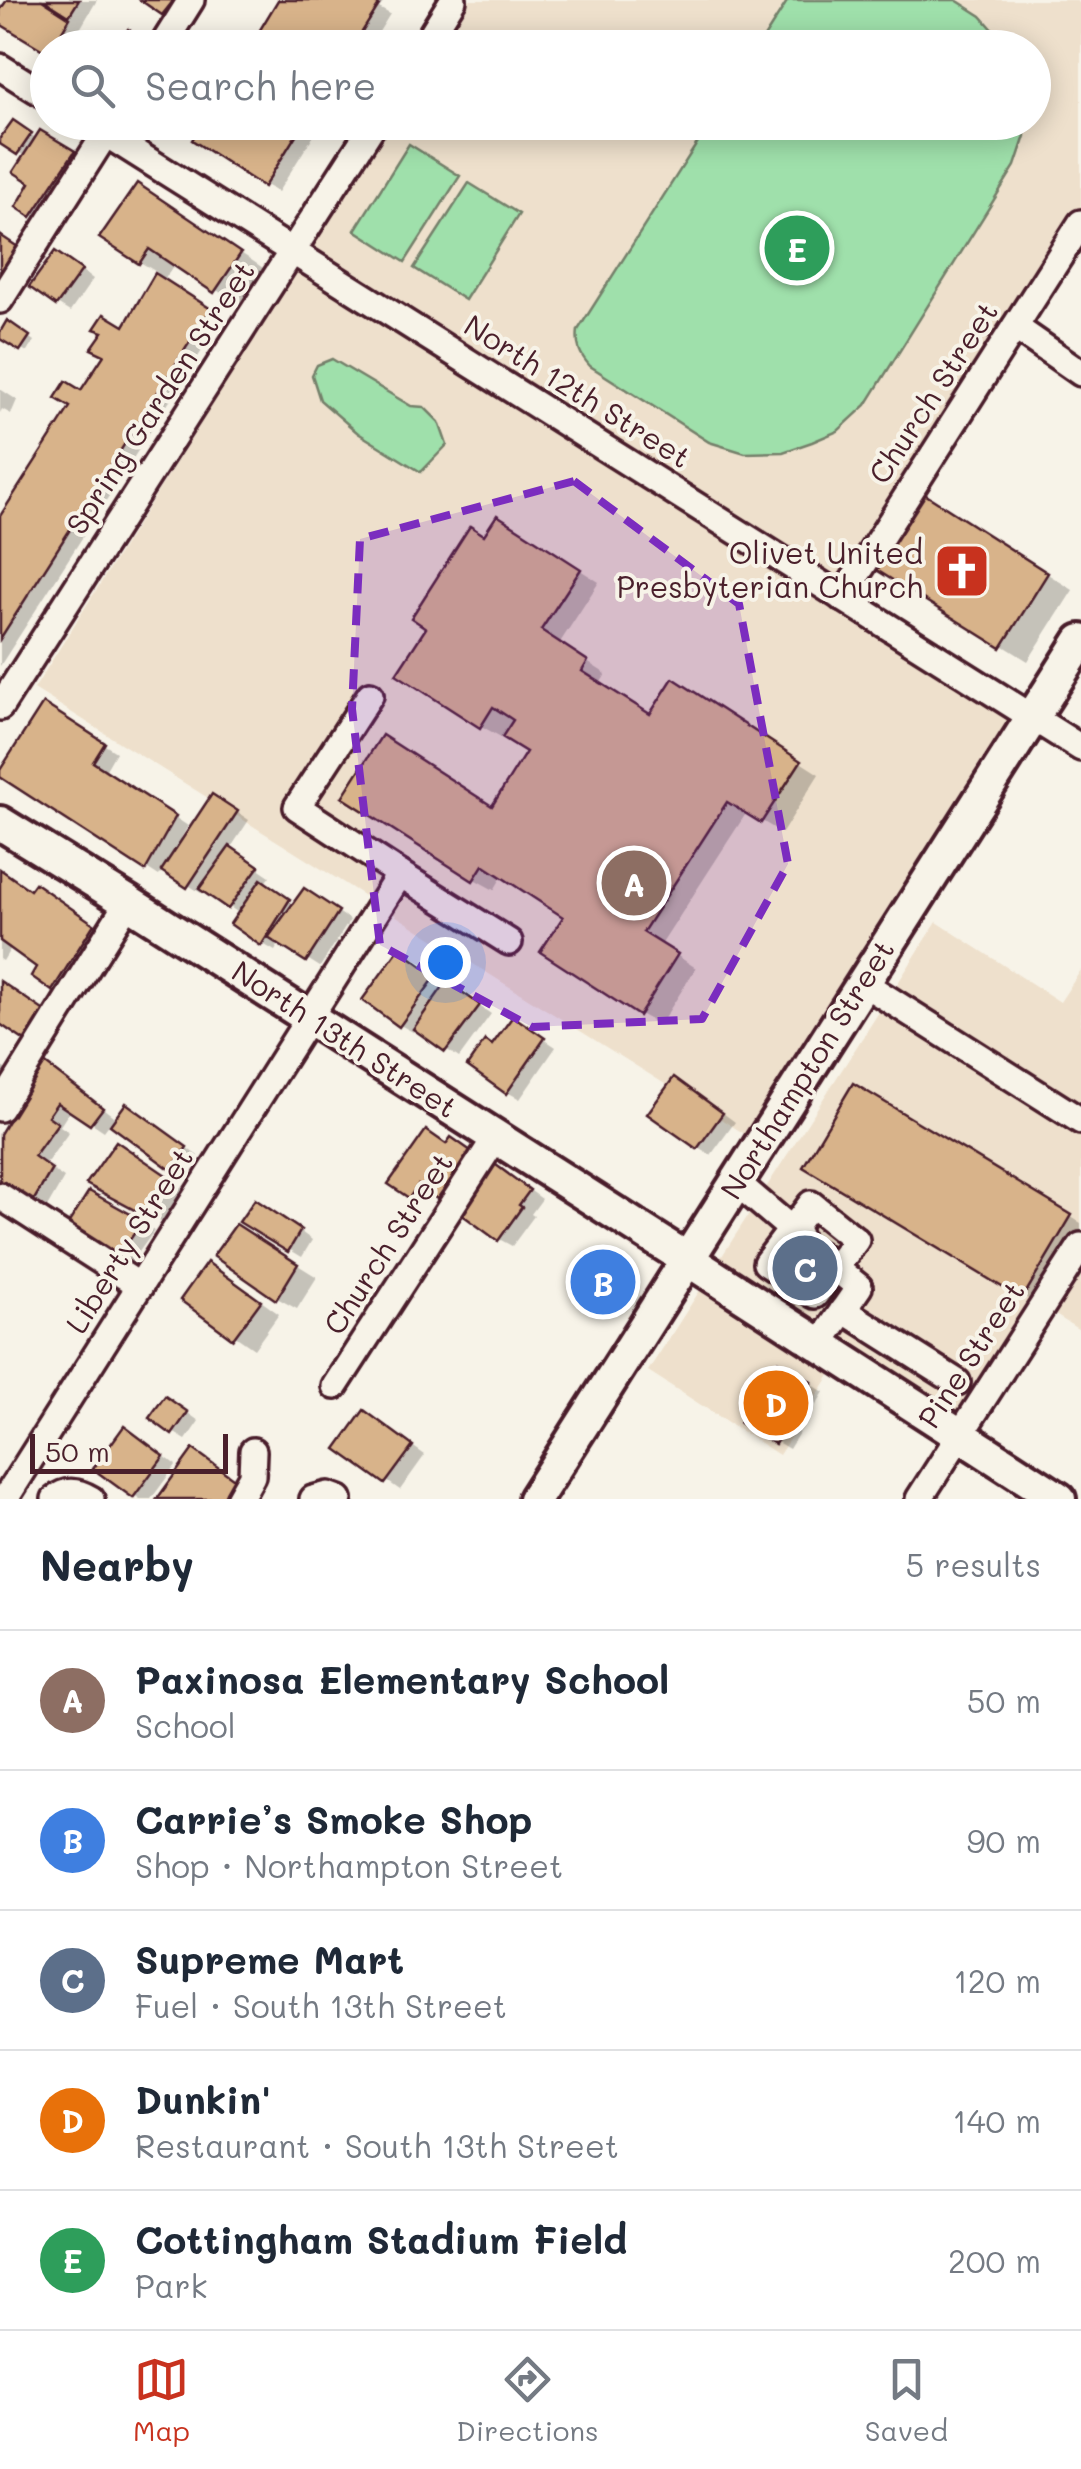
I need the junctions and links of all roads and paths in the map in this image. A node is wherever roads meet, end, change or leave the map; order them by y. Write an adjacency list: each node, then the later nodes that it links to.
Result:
1 (191, 0): 3 (street)
2 (453, 0): 4 (street)
3 (172, 30)
4 (434, 30)
5 (0, 67): 6 (street)
6 (30, 86)
7 (94, 140): 12 (street)
8 (123, 140): 11 (street, North 12th Street)
9 (364, 140): 11 (street, Spring Garden Street)
10 (1081, 224): 13 (street, Church Street)
11 (293, 252): 15 (street, North 12th Street); 18 (street, Spring Garden Street)
12 (0, 300)
13 (1015, 327): 14 (street); 15 (street, Church Street)
14 (1081, 373)
15 (842, 598): 19 (street, North 12th Street)
16 (1081, 641): 19 (main road, Northampton Street)
17 (370, 695): 22 (street)
18 (0, 708)
19 (1032, 718): 20 (street, North 12th Street); 25 (main road, Northampton Street)
20 (1081, 748)
21 (0, 824): 23 (main road, North 13th Street)
22 (400, 874): 24 (street); 26 (street, Liberty Street)
23 (128, 902): 26 (main road, North 13th Street); 27 (street)
24 (509, 942)
25 (863, 983): 28 (street); 30 (main road, Northampton Street)
26 (309, 1018): 29 (main road, North 13th Street); 36 (street, Liberty Street)
27 (0, 1108)
28 (1081, 1121)
29 (496, 1137): 34 (main road, North 13th Street); 40 (street, Church Street)
30 (736, 1182): 32 (street); 34 (main road, Northampton Street)
31 (0, 1196): 36 (street)
32 (794, 1232): 35 (street); 35 (street)
33 (1081, 1246): 41 (street, Pine Street)
34 (688, 1259): 38 (main road, North 13th Street); 49 (main road, Northampton Street)
35 (826, 1261): 37 (street)
36 (140, 1286): 43 (street, Liberty Street)
37 (844, 1310): 38 (street); 39 (street)
38 (820, 1345): 41 (main road, North 13th Street)
39 (957, 1382)
40 (335, 1386)
41 (959, 1436): 50 (street, Pine Street); 51 (main road, North 13th Street)
42 (253, 1451): 46 (street)
43 (5, 1499)
44 (55, 1499): 45 (street)
45 (91, 1499)
46 (239, 1499)
47 (314, 1499): 48 (street)
48 (339, 1499)
49 (534, 1499)
50 (919, 1499)
51 (1059, 1499)

